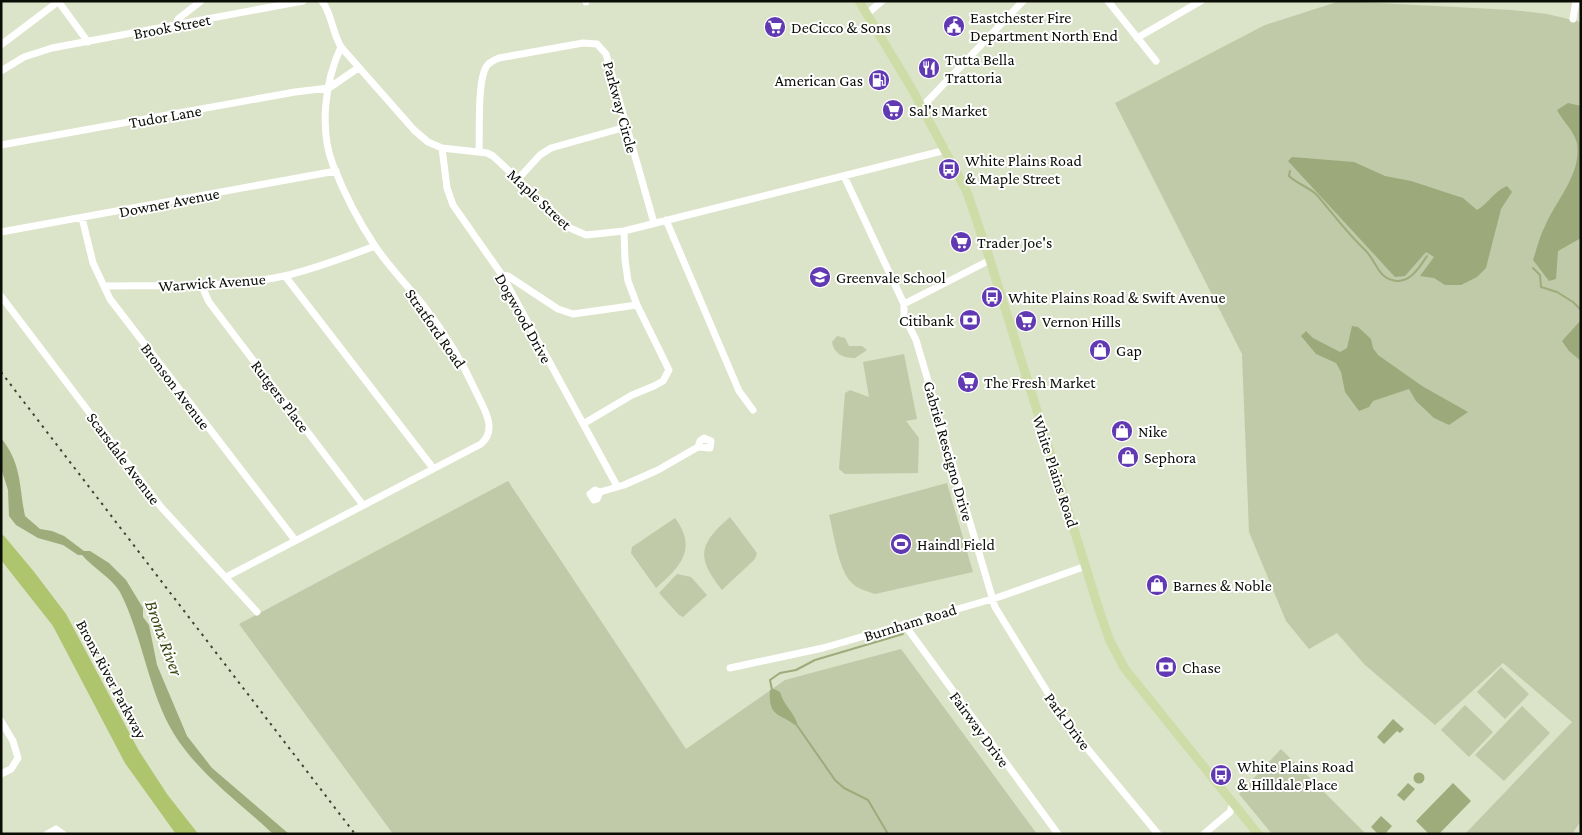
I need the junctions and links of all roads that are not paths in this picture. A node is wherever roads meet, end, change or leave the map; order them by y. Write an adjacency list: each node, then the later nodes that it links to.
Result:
1 (59, 1): 15 (street); 16 (street)
2 (201, 1): 13 (street)
3 (303, 1): 13 (street, Brook Street)
4 (322, 1): 17 (street, Maple Street)
5 (859, 1): 11 (main road, White Plains Road)
6 (882, 1): 11 (street)
7 (1023, 1): 22 (street)
8 (1108, 1): 14 (street)
9 (1201, 1): 14 (street)
10 (1576, 1): 12 (street)
11 (868, 13): 22 (main road, White Plains Road)
12 (1573, 19)
13 (175, 26): 15 (street, Brook Street)
14 (1137, 38): 18 (street)
15 (88, 42): 20 (street, Brook Street)
16 (1, 45)
17 (341, 47): 19 (street, Maple Street); 21 (street, Stratford Road)
18 (1156, 61)
19 (358, 68): 21 (street); 25 (street, Maple Street)
20 (1, 71)
21 (330, 88): 24 (street, Tudor Lane); 28 (street, Stratford Road)
22 (921, 108): 26 (main road, White Plains Road)
23 (626, 127): 27 (street, Parkway Circle); 30 (street); 33 (street, Parkway Circle)
24 (1, 145)
25 (442, 148): 27 (street, Maple Street); 38 (street, Dogwood Drive)
26 (946, 150): 29 (street, Maple Street); 37 (main road, White Plains Road)
27 (479, 152): 30 (street, Maple Street)
28 (336, 170): 31 (street, Downer Avenue); 36 (street, Stratford Road)
29 (844, 176): 32 (street, Maple Street); 43 (street, Gabriel Rescigno Drive)
30 (518, 179): 34 (street, Maple Street)
31 (82, 218): 35 (street, Downer Avenue); 41 (street, Bronson Avenue)
32 (666, 220): 33 (street, Maple Street); 45 (street)
33 (654, 224): 34 (street, Maple Street)
34 (624, 231): 44 (street)
35 (1, 232)
36 (375, 246): 39 (street, Warwick Avenue); 48 (street, Stratford Road)
37 (990, 260): 43 (street); 55 (main road, White Plains Road)
38 (502, 275): 44 (street); 46 (street, Dogwood Drive)
39 (285, 276): 40 (street, Warwick Avenue); 48 (street)
40 (204, 285): 41 (street, Warwick Avenue); 51 (street, Rutgers Place)
41 (104, 286): 53 (street, Bronson Avenue)
42 (1, 296): 56 (street, Scarsdale Avenue)
43 (904, 304): 57 (street, Gabriel Rescigno Drive)
44 (637, 305): 46 (street)
45 (753, 410)
46 (583, 424): 49 (street, Dogwood Drive)
47 (698, 447): 49 (street)
48 (433, 468): 51 (street, Stratford Road)
49 (617, 486): 50 (street)
50 (600, 492)
51 (363, 505): 53 (street, Stratford Road)
52 (1, 540): 67 (highway, Bronx River Parkway)
53 (295, 540): 56 (street, Stratford Road)
54 (1, 552): 66 (highway, Bronx River Parkway)
55 (1086, 566): 57 (street, Burnham Road); 63 (main road, White Plains Road)
56 (226, 578): 58 (street, Scarsdale Avenue)
57 (993, 598): 59 (street, Burnham Road); 69 (street, Park Drive)
58 (257, 612)
59 (904, 624): 60 (street, Burnham Road); 68 (street, Fairway Drive)
60 (730, 668)
61 (1, 721): 62 (street)
62 (1, 774)
63 (1233, 803): 70 (street); 71 (main road, White Plains Road)
64 (47, 834): 65 (street)
65 (63, 834)
66 (182, 834)
67 (192, 834)
68 (1058, 834)
69 (1158, 834)
70 (1204, 834)
71 (1258, 834)

